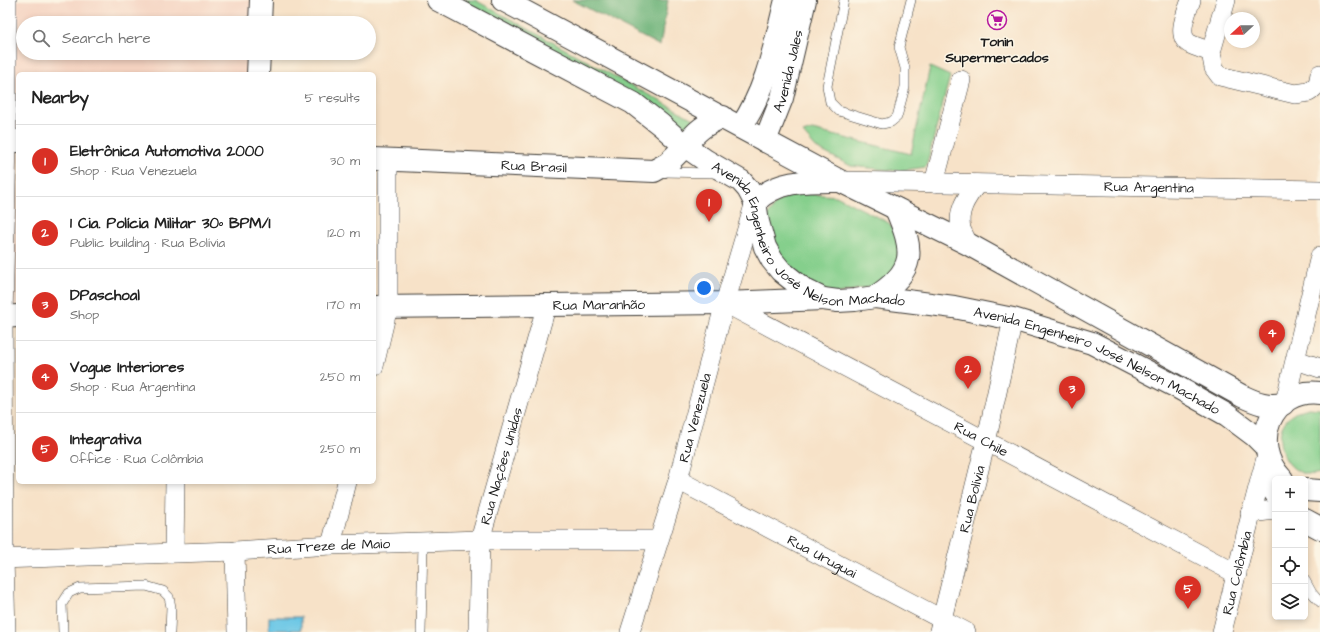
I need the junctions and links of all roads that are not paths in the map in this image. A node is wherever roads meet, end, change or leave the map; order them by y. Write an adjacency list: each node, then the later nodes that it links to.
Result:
1 (7, 0): 18 (street)
2 (261, 0): 11 (main road)
3 (438, 0): 20 (main road, Avenida Engenheiro José Nelson Machado)
4 (504, 0): 17 (main road, Avenida Engenheiro José Nelson Machado)
5 (786, 0): 17 (main road, Avenida Jales)
6 (805, 0): 19 (main road, Avenida Jales)
7 (844, 0): 8 (lane)
8 (911, 0)
9 (1191, 0): 12 (street)
10 (1226, 0): 12 (street)
11 (260, 16)
12 (1211, 52): 15 (street)
13 (259, 60): 14 (main road)
14 (258, 72)
15 (1320, 74)
16 (961, 80): 25 (street)
17 (732, 122): 19 (main road, Avenida Engenheiro José Nelson Machado); 20 (main road)
18 (8, 141): 37 (street)
19 (766, 141): 24 (main road, Avenida Engenheiro José Nelson Machado)
20 (684, 146): 22 (main road); 23 (main road, Avenida Engenheiro José Nelson Machado)
21 (381, 159): 22 (main road, Rua Brasil); 36 (street)
22 (654, 171): 23 (lane)
23 (729, 174): 28 (main road, Avenida Engenheiro José Nelson Machado)
24 (840, 181): 25 (street, Rua Argentina); 28 (main road); 29 (main road, Avenida Engenheiro José Nelson Machado)
25 (934, 183): 26 (street, Rua Argentina)
26 (977, 184): 27 (street, Rua Argentina); 30 (street)
27 (1320, 190)
28 (755, 202): 33 (main road, Avenida Engenheiro José Nelson Machado); 34 (street, Rua Venezuela)
29 (896, 209): 30 (main road, Avenida Engenheiro José Nelson Machado); 32 (main road)
30 (968, 244): 43 (main road, Avenida Engenheiro José Nelson Machado)
31 (1320, 256): 40 (street)
32 (875, 297): 33 (main road, Avenida Engenheiro José Nelson Machado); 38 (main road, Avenida Engenheiro José Nelson Machado)
33 (823, 299): 34 (main road, Rua Maranhão)
34 (725, 303): 35 (main road, Rua Maranhão); 44 (street, Rua Chile); 46 (street, Rua Venezuela)
35 (547, 304): 36 (main road, Rua Maranhão); 54 (street, Rua Nações Unidas)
36 (381, 307): 39 (street)
37 (7, 317): 60 (street)
38 (1013, 319): 44 (street, Rua Bolívia); 45 (main road, Avenida Engenheiro José Nelson Machado)
39 (376, 349)
40 (1296, 360): 41 (street); 43 (street)
41 (1320, 368)
42 (1320, 393): 43 (main road)
43 (1284, 403): 45 (main road)
44 (986, 441): 61 (street, Rua Chile); 64 (street, Rua Bolívia)
45 (1271, 460): 49 (main road); 51 (street, Rua Colômbia)
46 (678, 480): 55 (street, Rua Venezuela); 64 (street, Rua Uruguai)
47 (175, 484): 59 (street)
48 (346, 484): 57 (street)
49 (1272, 487)
50 (1272, 510): 51 (street, Rua Colômbia)
51 (1250, 513): 61 (street, Rua Colômbia)
52 (1308, 522): 53 (main road)
53 (1320, 528)
54 (480, 540): 55 (street, Rua Treze de Maio); 56 (street, Rua Treze de Maio); 70 (street, Rua Nações Unidas)
55 (658, 540): 71 (street, Rua Venezuela)
56 (423, 542): 57 (street, Rua Treze de Maio); 69 (lane)
57 (331, 546): 58 (street, Rua Treze de Maio)
58 (235, 551): 59 (street, Rua Treze de Maio); 68 (street)
59 (174, 552): 60 (street, Rua Treze de Maio)
60 (2, 559): 65 (street)
61 (1237, 574): 73 (street, Rua Colômbia)
62 (1307, 584): 63 (lane)
63 (1320, 602)
64 (940, 625): 72 (street, Rua Uruguai)
65 (6, 632)
66 (63, 632): 67 (lane)
67 (170, 632)
68 (237, 632)
69 (421, 632)
70 (478, 632)
71 (630, 632)
72 (966, 632)
73 (1222, 632)

